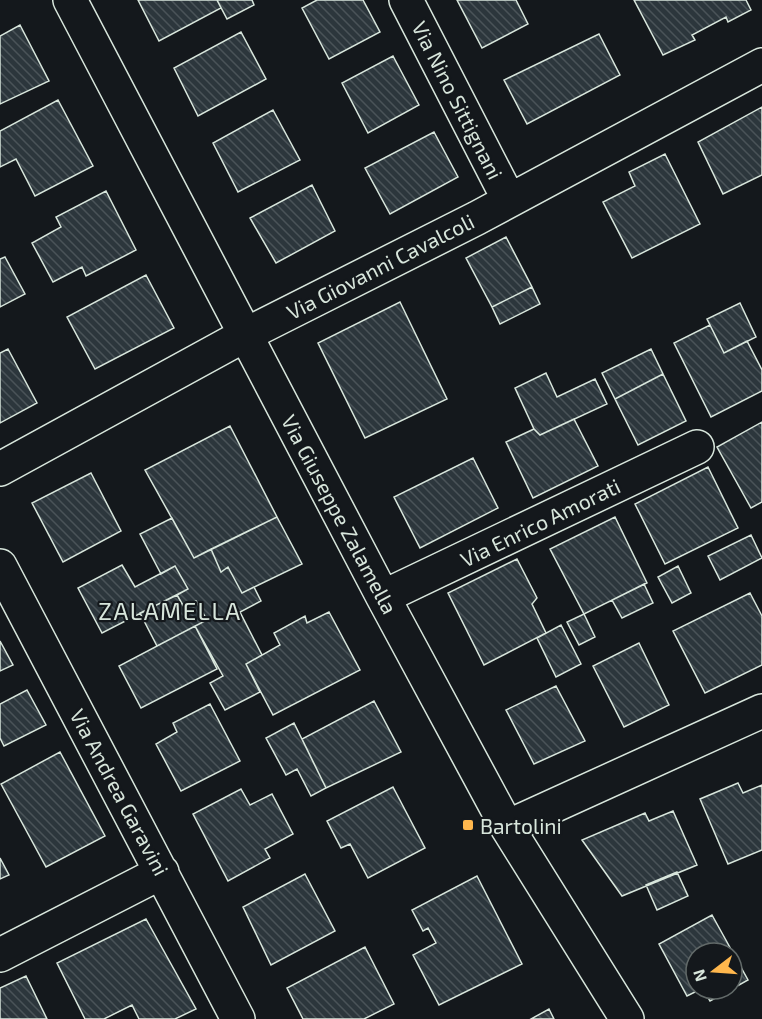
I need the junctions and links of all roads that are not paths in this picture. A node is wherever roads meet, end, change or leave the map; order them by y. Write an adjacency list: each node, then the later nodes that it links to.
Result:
1 (70, 0): 5 (street, Via Giuseppe Zalamella)
2 (406, 0): 4 (street, Via Nino Sittignani)
3 (762, 65): 4 (street, Via Giovanni Cavalcoli)
4 (509, 200): 5 (street, Via Giovanni Cavalcoli)
5 (245, 335): 7 (street, Via Giovanni Cavalcoli); 9 (street, Via Giuseppe Zalamella)
6 (697, 447): 9 (street, Via Enrico Amorati)
7 (0, 469)
8 (0, 566): 12 (street, Via Andrea Garavini)
9 (383, 597): 11 (street, Via Giuseppe Zalamella)
10 (762, 711): 11 (street)
11 (507, 827): 15 (street, Via Giuseppe Zalamella)
12 (162, 872): 13 (street); 14 (street, Via Andrea Garavini)
13 (0, 955)
14 (238, 1019)
15 (627, 1019)

